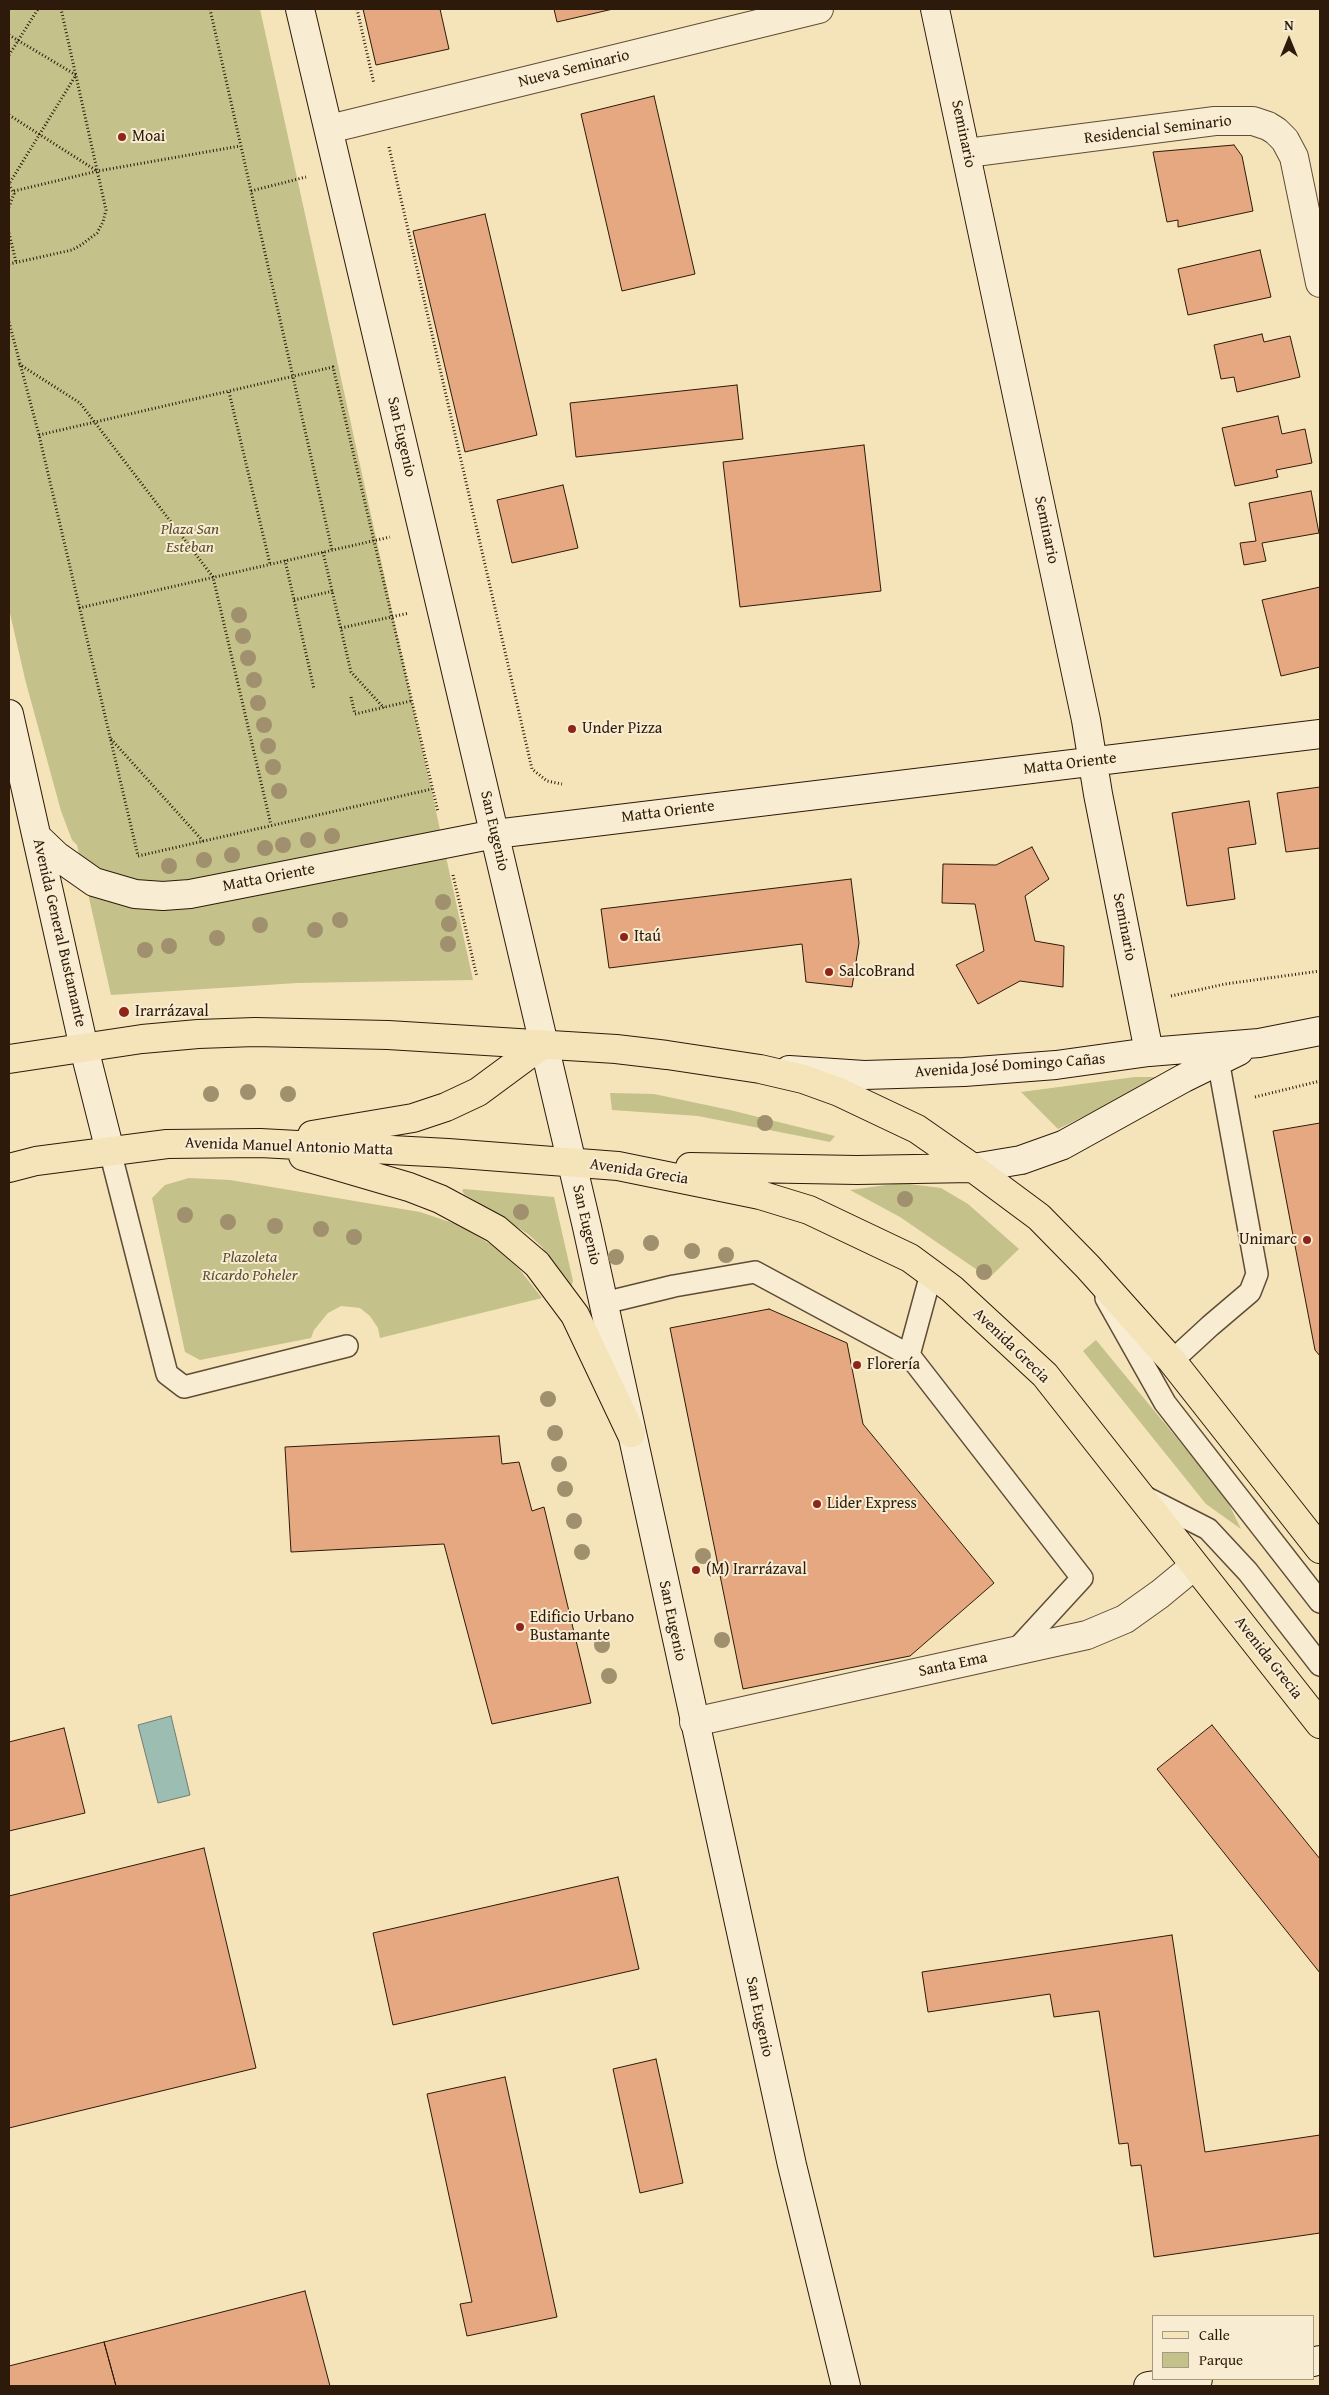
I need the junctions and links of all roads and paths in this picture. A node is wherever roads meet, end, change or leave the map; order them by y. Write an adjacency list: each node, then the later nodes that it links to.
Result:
1 (38, 9): 9 (path)
2 (61, 9): 11 (path)
3 (210, 9): 17 (path)
4 (300, 9): 14 (street, San Eugenio)
5 (357, 9): 12 (path)
6 (819, 9): 14 (street, Nueva Seminario)
7 (935, 9): 18 (street, Seminario)
8 (9, 35): 9 (path)
9 (18, 40): 10 (path); 11 (path)
10 (9, 55)
11 (76, 75): 15 (path); 19 (path)
12 (375, 88)
13 (9, 115): 15 (path)
14 (329, 129): 35 (street, San Eugenio)
15 (40, 135): 19 (path); 21 (path)
16 (388, 144): 56 (path)
17 (240, 146): 19 (path); 23 (path)
18 (967, 154): 28 (street, Residencial Seminario); 55 (street, Seminario)
19 (98, 172): 22 (path); 26 (path)
20 (312, 176): 23 (path)
21 (9, 184): 22 (path)
22 (14, 191): 24 (path)
23 (251, 191): 31 (path)
24 (9, 207)
25 (9, 233): 26 (path)
26 (16, 262): 27 (path)
27 (9, 264)
28 (1320, 283)
29 (9, 322): 30 (path)
30 (19, 364): 33 (path); 34 (path)
31 (293, 377): 32 (path); 36 (path); 37 (path)
32 (229, 392): 33 (path); 40 (path)
33 (94, 422): 34 (path); 41 (path)
34 (38, 435): 45 (path)
35 (423, 529): 36 (path); 44 (street, San Eugenio)
36 (374, 540): 37 (path); 46 (path)
37 (332, 550): 38 (path)
38 (323, 552): 39 (path); 42 (path)
39 (285, 560): 40 (path); 43 (path)
40 (270, 564): 41 (path)
41 (213, 577): 45 (path); 59 (path)
42 (333, 591): 43 (path); 47 (path)
43 (294, 600): 48 (path)
44 (441, 606): 46 (path); 60 (street, San Eugenio)
45 (79, 608): 54 (path)
46 (392, 617): 47 (path); 50 (path)
47 (341, 628): 51 (path)
48 (314, 688)
49 (351, 697): 51 (path)
50 (411, 701): 51 (path); 57 (path)
51 (384, 708)
52 (9, 714): 61 (street, Avenida General Bustamante)
53 (1320, 734): 55 (street, Matta Oriente)
54 (110, 738): 62 (path); 62 (path)
55 (1092, 761): 60 (street, Matta Oriente); 66 (street, Seminario)
56 (562, 784)
57 (432, 789): 58 (path); 59 (path)
58 (440, 820)
59 (271, 826): 62 (path)
60 (495, 834): 61 (street, Matta Oriente); 69 (street, San Eugenio)
61 (37, 837): 70 (street, Avenida General Bustamante)
62 (203, 841)
63 (452, 873): 65 (path)
64 (1320, 971): 66 (path)
65 (477, 977)
66 (1138, 1002): 71 (street, Seminario)
67 (1320, 1032): 68 (street, Avenida José Domingo Cañas)
68 (1259, 1042): 71 (street, Avenida José Domingo Cañas); 73 (street, Avenida José Domingo Cañas)
69 (543, 1044): 70 (main road); 74 (main road); 77 (main road); 79 (street, San Eugenio)
70 (84, 1048): 72 (main road); 78 (street, Avenida General Bustamante)
71 (1149, 1052): 74 (street, Avenida José Domingo Cañas)
72 (9, 1059)
73 (1218, 1060): 76 (lane); 82 (street, Avenida José Domingo Cañas)
74 (760, 1069): 82 (main road)
75 (1320, 1081): 76 (path)
76 (1228, 1103): 88 (lane)
77 (260, 1143): 78 (main road, Avenida Manuel Antonio Matta); 79 (main road, Avenida Manuel Antonio Matta); 89 (main road)
78 (110, 1151): 81 (main road, Avenida Manuel Antonio Matta); 86 (lane)
79 (571, 1162): 80 (main road, Avenida Grecia); 85 (street, San Eugenio)
80 (618, 1166): 82 (main road); 84 (main road, Avenida Grecia)
81 (9, 1168)
82 (973, 1168): 83 (main road)
83 (1088, 1267): 88 (main road); 93 (lane)
84 (931, 1274): 87 (lane); 90 (main road, Avenida Grecia)
85 (604, 1303): 87 (lane); 89 (street, San Eugenio)
86 (347, 1346)
87 (909, 1355): 94 (lane)
88 (1172, 1361): 91 (main road)
89 (632, 1433): 96 (street, San Eugenio)
90 (1136, 1493): 92 (main road, Avenida Grecia); 95 (lane)
91 (1320, 1549)
92 (1194, 1566): 94 (street, Santa Ema); 97 (main road, Avenida Grecia)
93 (1320, 1602)
94 (1015, 1651): 96 (street, Santa Ema)
95 (1320, 1665)
96 (694, 1722): 99 (street, San Eugenio)
97 (1320, 1724)
98 (1191, 2380): 100 (street)
99 (846, 2386)
100 (1148, 2386)

